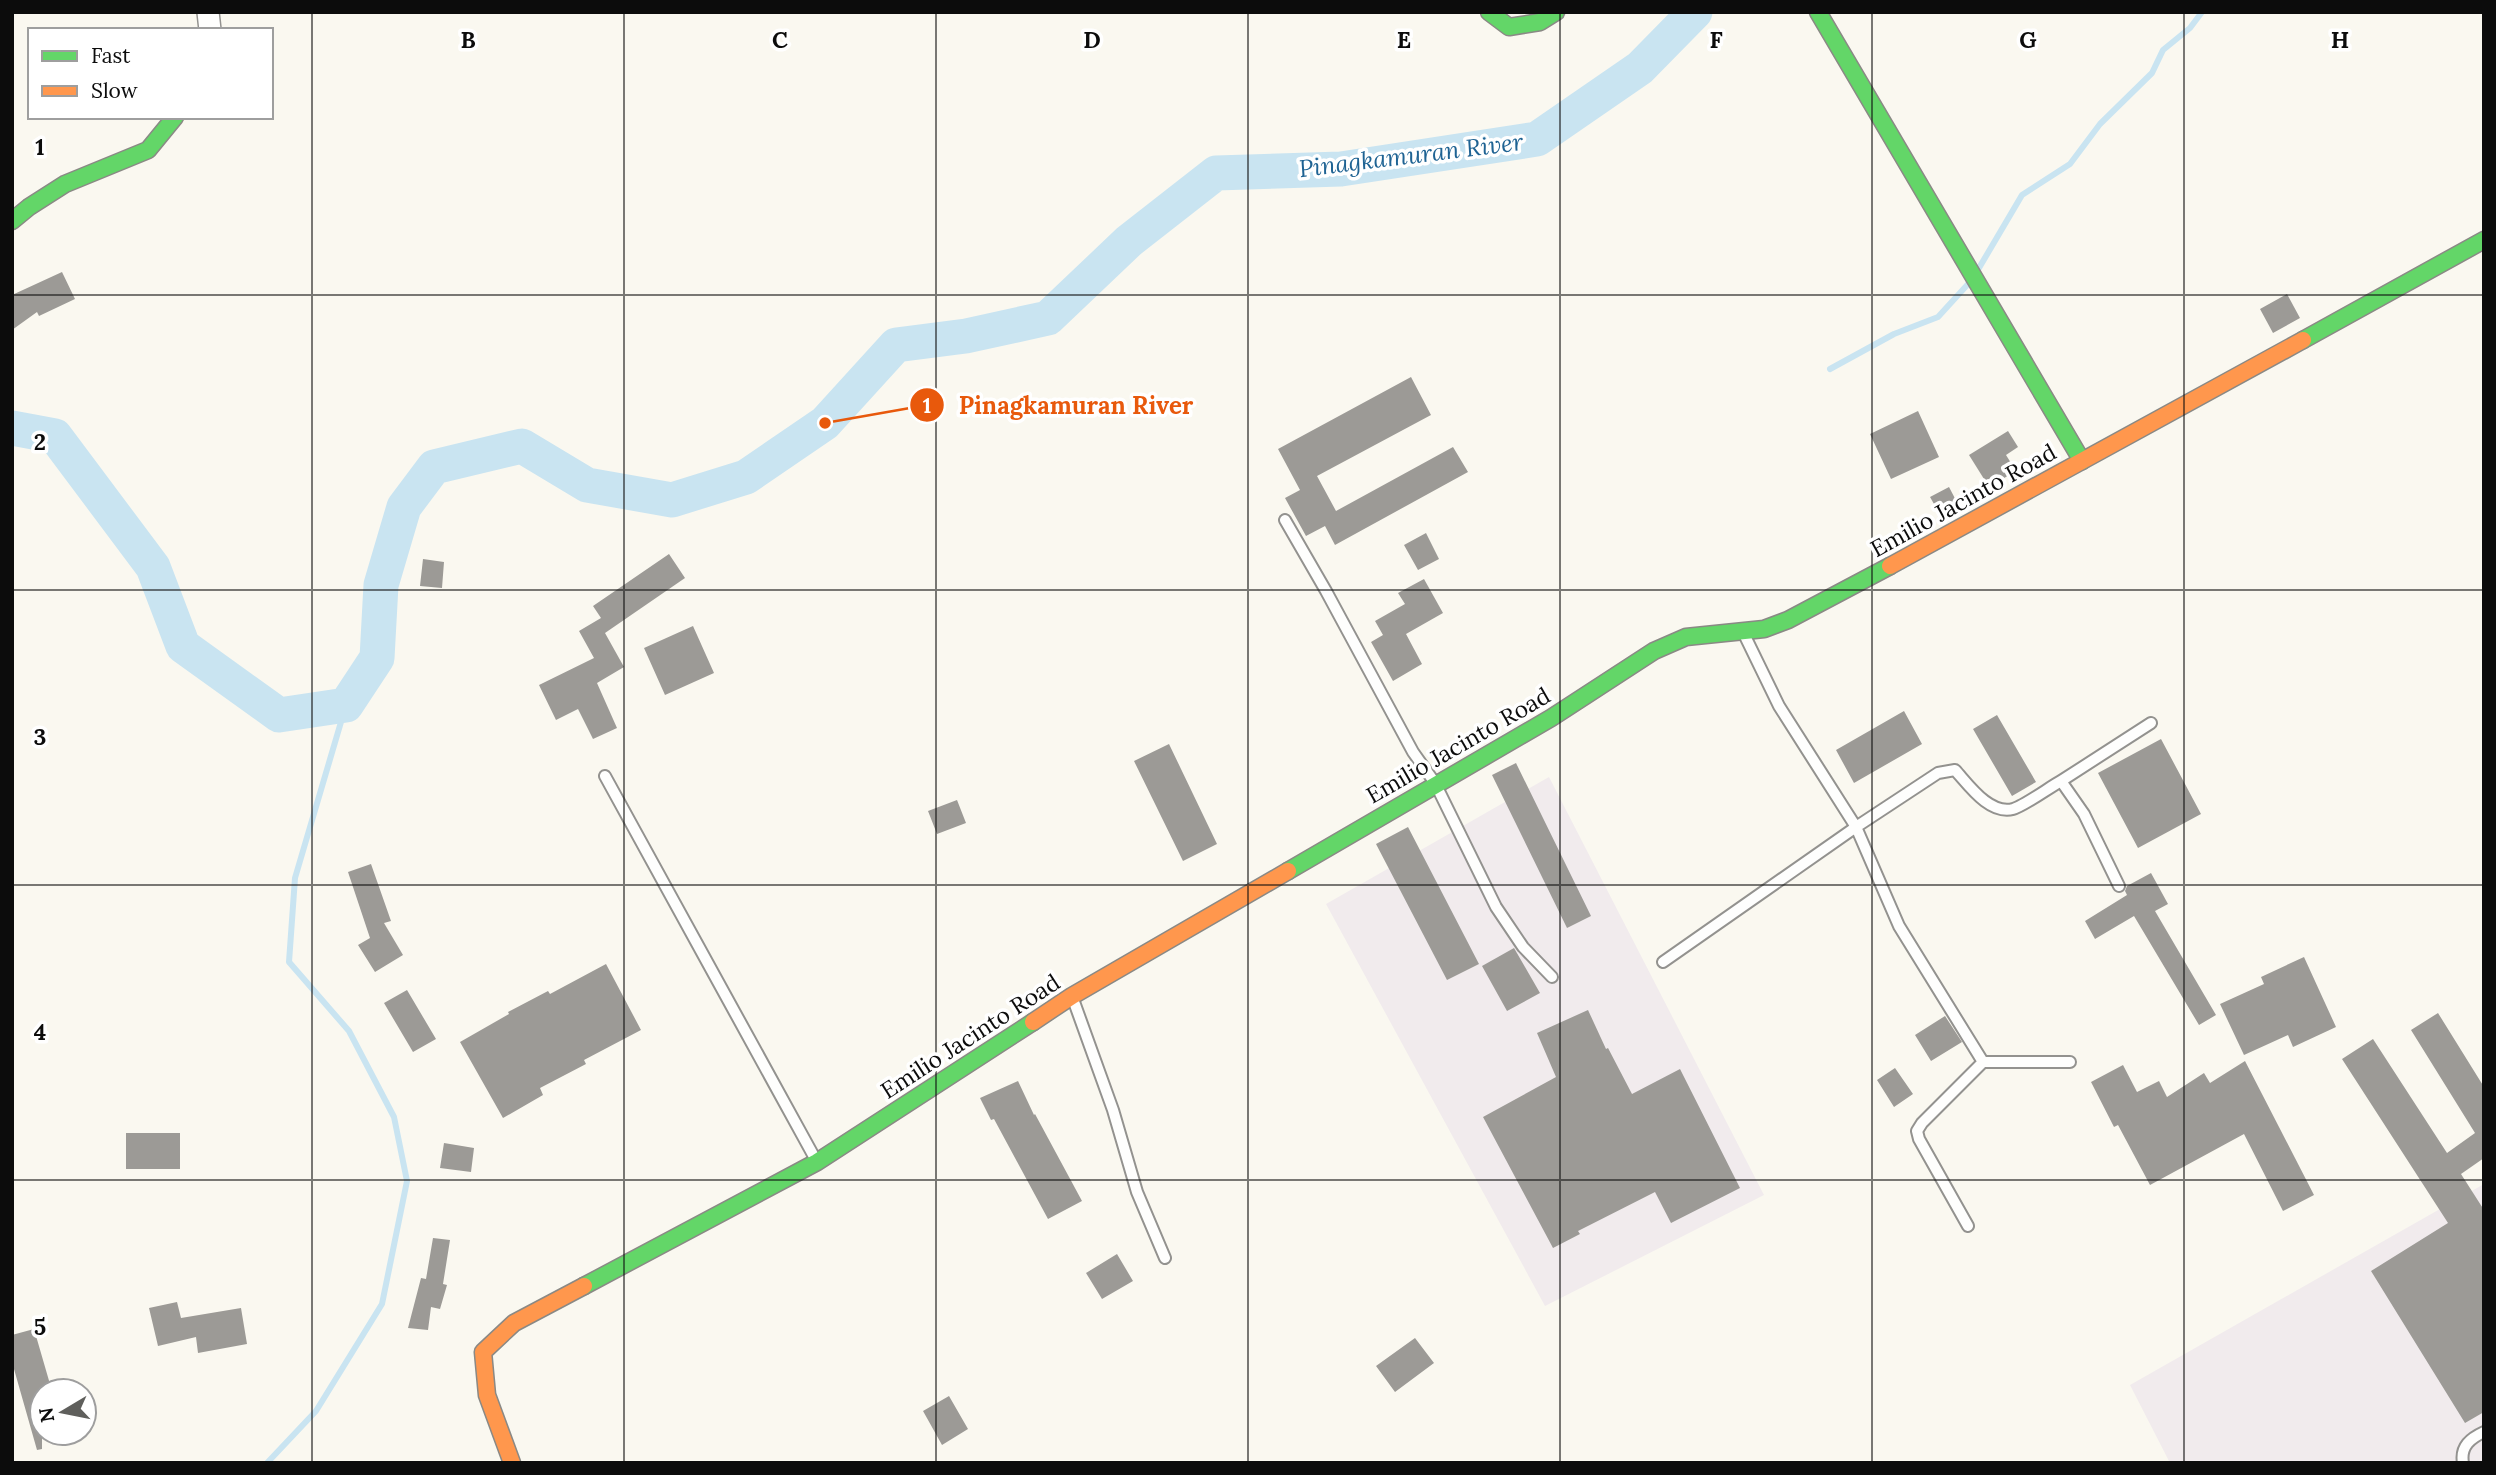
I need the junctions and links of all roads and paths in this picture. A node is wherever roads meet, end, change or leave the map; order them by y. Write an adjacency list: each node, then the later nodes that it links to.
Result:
1 (1489, 12): 2 (street)
2 (1556, 12)
3 (1818, 12): 7 (street)
4 (173, 119): 5 (street)
5 (12, 221)
6 (2484, 240): 7 (street, Emilio Jacinto Road)
7 (2082, 461): 9 (street, Emilio Jacinto Road)
8 (1285, 520): 13 (lane)
9 (1743, 632): 13 (street, Emilio Jacinto Road); 14 (lane)
10 (2151, 723): 12 (lane)
11 (605, 776): 21 (lane)
12 (2062, 780): 14 (lane); 15 (lane)
13 (1436, 783): 17 (lane); 18 (street, Emilio Jacinto Road)
14 (1856, 827): 16 (lane); 19 (lane)
15 (2119, 886)
16 (1663, 962)
17 (1552, 977)
18 (1072, 996): 21 (street, Emilio Jacinto Road); 23 (lane)
19 (1983, 1062): 20 (lane); 22 (lane)
20 (2070, 1062)
21 (817, 1162): 25 (street, Emilio Jacinto Road)
22 (1968, 1226)
23 (1165, 1258)
24 (2484, 1432): 26 (lane)
25 (512, 1463)
26 (2463, 1463)

